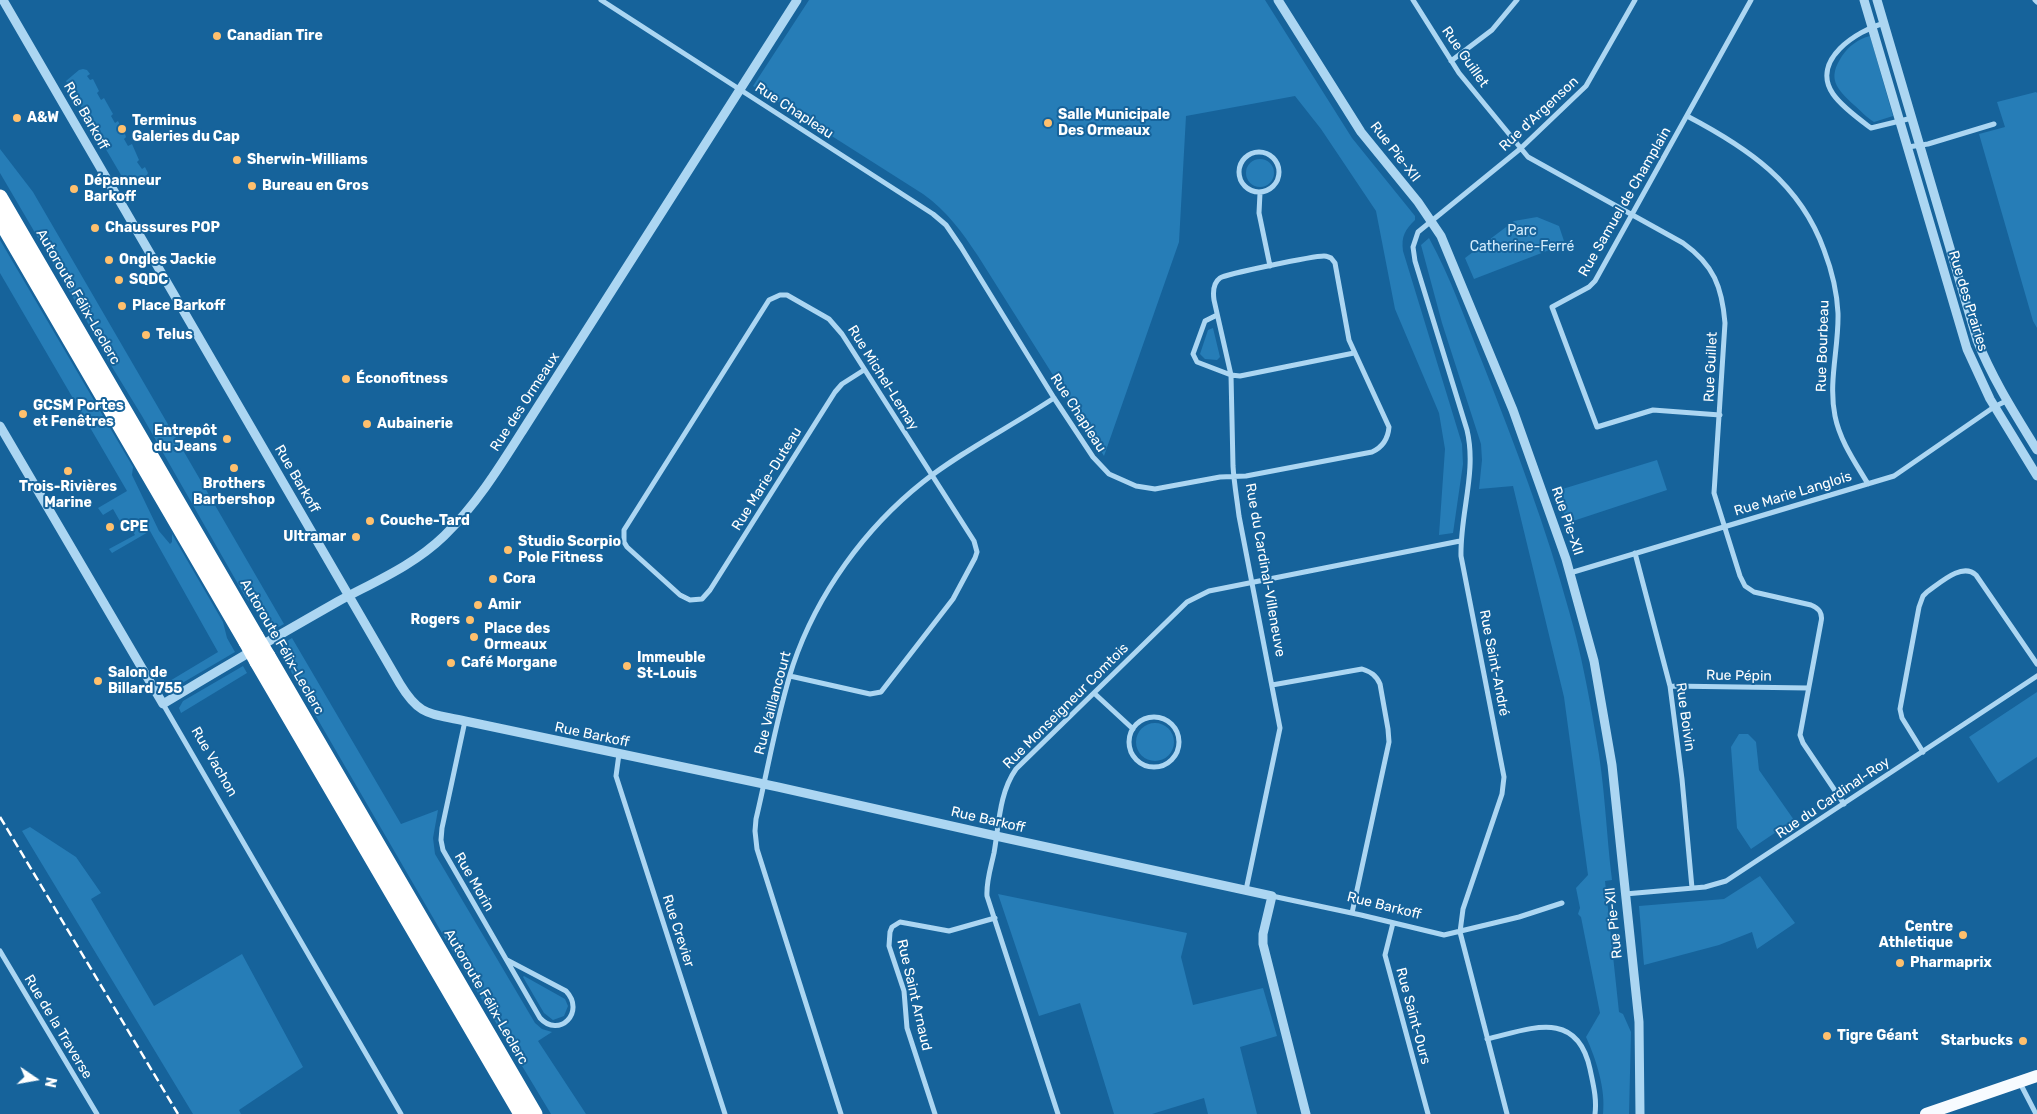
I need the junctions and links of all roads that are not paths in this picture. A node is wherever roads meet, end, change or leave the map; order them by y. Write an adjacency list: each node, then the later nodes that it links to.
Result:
1 (2, 0): 47 (street, Rue Barkoff)
2 (601, 0): 14 (street, Rue Chapleau)
3 (797, 0): 14 (street, Rue des Ormeaux)
4 (1278, 0): 26 (street, Rue Pie-XII)
5 (1413, 0): 13 (street, Rue Guillet)
6 (1517, 0): 13 (street)
7 (1635, 0): 21 (street, Rue d'Argenson)
8 (1751, 0): 15 (street, Rue Samuel de Champlain)
9 (1864, 0): 12 (street, Rue des Prairies)
10 (1877, 0): 11 (street, Rue des Prairies)
11 (1884, 23): 12 (street); 16 (street, Rue des Prairies)
12 (1872, 27): 17 (street, Rue des Prairies); 17 (street)
13 (1451, 61): 21 (street, Rue Guillet)
14 (740, 90): 32 (street, Rue Chapleau); 47 (street, Rue des Ormeaux)
15 (1686, 116): 24 (street, Rue Samuel de Champlain); 41 (street, Rue Bourbeau)
16 (1912, 118): 17 (street); 19 (street, Rue des Prairies)
17 (1900, 122): 20 (street, Rue des Prairies)
18 (1994, 124): 19 (street)
19 (1920, 145): 20 (street); 33 (street, Rue des Prairies)
20 (1908, 147): 34 (street, Rue des Prairies)
21 (1520, 148): 24 (street, Rue Guillet); 26 (street, Rue d'Argenson)
22 (1260, 193): 22 (street); 27 (street)
23 (0, 197): 49 (highway, Autoroute Félix-Leclerc)
24 (1632, 215): 35 (street, Rue Guillet); 35 (street, Rue Samuel de Champlain)
25 (0, 220): 49 (highway, Autoroute Félix-Leclerc)
26 (1432, 221): 43 (street, Rue Saint-André); 45 (street, Rue Pie-XII)
27 (1270, 266): 28 (street, Rue Chapleau); 29 (street, Rue Chapleau)
28 (1218, 315): 31 (street, Rue Chapleau); 31 (street)
29 (1354, 353): 31 (street); 40 (street, Rue Chapleau)
30 (864, 370): 38 (street, Rue Michel-Lemay); 48 (street, Rue Marie-Duteau); 48 (street, Rue Michel-Lemay)
31 (1232, 375): 40 (street, Rue du Cardinal-Villeneuve)
32 (1054, 398): 38 (street, Rue Vaillancourt); 40 (street, Rue Chapleau)
33 (2006, 401): 34 (street, Rue Marie Langlois); 37 (street, Rue des Prairies)
34 (1994, 407): 39 (street, Rue des Prairies); 41 (street, Rue Marie Langlois)
35 (1720, 415): 42 (street, Rue Guillet)
36 (0, 426): 58 (street, Rue Vachon)
37 (2037, 450)
38 (932, 475): 52 (street, Rue Vaillancourt); 52 (street, Rue Michel-Lemay)
39 (2037, 476)
40 (1234, 477): 46 (street, Rue du Cardinal-Villeneuve)
41 (1868, 484): 42 (street, Rue Marie Langlois)
42 (1724, 527): 44 (street, Rue Marie Langlois); 56 (street, Rue Guillet)
43 (1460, 541): 46 (street, Rue Monseigneur Comtois); 74 (street, Rue Saint-André)
44 (1636, 553): 45 (street, Rue Marie Langlois); 55 (street, Rue Boivin)
45 (1570, 573): 68 (street, Rue Pie-XII)
46 (1252, 583): 54 (street, Rue du Cardinal-Villeneuve); 57 (street, Rue Monseigneur Comtois)
47 (350, 596): 58 (street, Rue des Ormeaux); 59 (street, Rue Barkoff)
48 (693, 600)
49 (251, 639): 50 (highway, Autoroute Félix-Leclerc, bridge)
50 (262, 659): 83 (highway, Autoroute Félix-Leclerc); 84 (highway, Autoroute Félix-Leclerc)
51 (2037, 664): 61 (street)
52 (790, 676): 63 (street, Rue Vaillancourt)
53 (2037, 676): 61 (street, Rue du Cardinal-Roy)
54 (1272, 685): 67 (street, Rue du Cardinal-Villeneuve); 71 (street)
55 (1670, 686): 56 (street, Rue Pépin); 66 (street, Rue Boivin)
56 (1808, 688): 64 (street, Rue Guillet)
57 (1094, 693): 60 (street); 65 (street, Rue Monseigneur Comtois)
58 (163, 704): 82 (street, Rue Vachon)
59 (465, 721): 62 (street, Rue Barkoff); 76 (street, Rue Morin)
60 (1133, 729): 60 (street)
61 (1922, 752): 64 (street, Rue du Cardinal-Roy)
62 (619, 754): 63 (street, Rue Barkoff); 85 (street, Rue Crevier)
63 (764, 784): 65 (street, Rue Barkoff); 86 (street, Rue Vaillancourt)
64 (1844, 804): 66 (street, Rue du Cardinal-Roy)
65 (996, 836): 67 (street, Rue Barkoff); 72 (street, Rue Monseigneur Comtois)
66 (1692, 888): 68 (street, Rue du Cardinal-Roy)
67 (1246, 890): 69 (street, Rue Barkoff)
68 (1625, 894): 93 (street, Rue Pie-XII)
69 (1272, 896): 71 (street, Rue Barkoff); 89 (street)
70 (1562, 903): 74 (street, Rue Barkoff)
71 (1352, 912): 73 (street, Rue Barkoff)
72 (995, 918): 87 (street, Rue Saint Arnaud); 88 (street, Rue Monseigneur Comtois)
73 (1393, 923): 74 (street, Rue Barkoff); 90 (street, Rue Saint-Ours)
74 (1460, 932): 77 (street, Rue Saint-André)
75 (0, 951): 81 (street, Rue de la Traverse)
76 (507, 960): 76 (street, Rue Morin)
77 (1487, 1039): 91 (street, Rue Saint-André); 92 (street)
78 (2037, 1076): 79 (main road)
79 (2020, 1082): 80 (main road); 95 (street)
80 (1944, 1111): 94 (main road)
81 (97, 1114)
82 (401, 1114)
83 (521, 1114)
84 (535, 1114)
85 (725, 1114)
86 (841, 1114)
87 (935, 1114)
88 (1058, 1114)
89 (1306, 1114)
90 (1428, 1114)
91 (1507, 1114)
92 (1595, 1114)
93 (1640, 1114)
94 (1926, 1114)
95 (2036, 1114)

